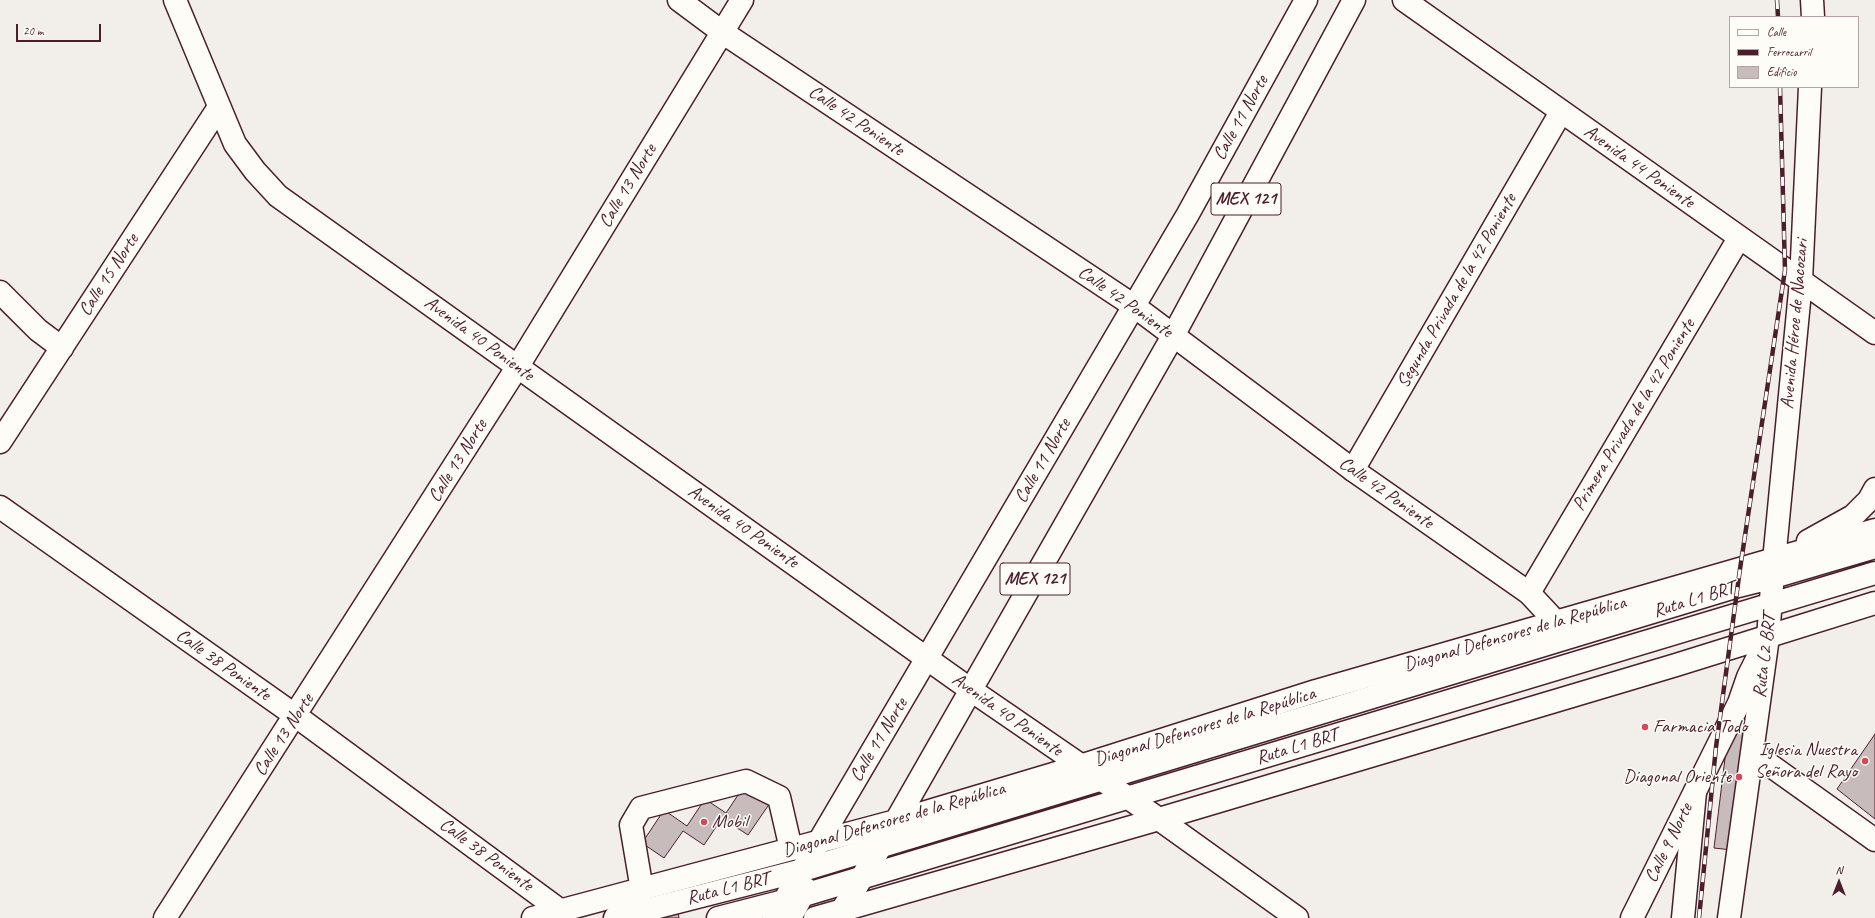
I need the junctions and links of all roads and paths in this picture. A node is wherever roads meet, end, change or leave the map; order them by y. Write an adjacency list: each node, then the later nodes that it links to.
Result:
1 (175, 0): 11 (main road, Avenida 40 Poniente)
2 (679, 0): 9 (main road, Calle 42 Poniente)
3 (742, 0): 9 (main road, Calle 13 Norte)
4 (1306, 0): 16 (main road, Calle 11 Norte / MEX 121)
5 (1354, 0): 18 (main road, MEX 121)
6 (1404, 0): 12 (main road, Avenida 44 Poniente)
7 (1812, 0): 8 (main road)
8 (1812, 16)
9 (722, 32): 16 (main road, Calle 42 Poniente); 20 (main road, Calle 13 Norte)
10 (1810, 88): 14 (main road, Avenida Héroe de Nacozari)
11 (219, 107): 19 (main road, Calle 15 Norte); 20 (main road, Avenida 40 Poniente)
12 (1561, 112): 13 (main road, Avenida 44 Poniente); 22 (main road, Segunda Privada de la 42 Poniente)
13 (1739, 238): 14 (main road, Avenida 44 Poniente); 29 (main road, Primera Privada de la 42 Poniente)
14 (1801, 281): 17 (main road, Avenida 44 Poniente); 27 (main road, Avenida Héroe de Nacozari)
15 (0, 292): 19 (main road)
16 (1134, 306): 18 (main road, Calle 42 Poniente); 34 (main road, Calle 11 Norte / MEX 121)
17 (1875, 332)
18 (1173, 336): 22 (main road, Calle 42 Poniente); 35 (main road, MEX 121)
19 (62, 348): 21 (main road, Calle 15 Norte)
20 (518, 366): 34 (main road, Avenida 40 Poniente); 36 (main road, Calle 13 Norte)
21 (0, 442)
22 (1353, 470): 29 (main road, Calle 42 Poniente)
23 (1875, 489): 27 (main road)
24 (0, 507): 36 (main road, Calle 38 Poniente)
25 (1875, 530): 27 (main road, Diagonal Defensores de la República)
26 (1875, 547): 27 (main road, Ruta L1 BRT)
27 (1774, 569): 31 (main road, Ruta L2 BRT); 32 (main road, Diagonal Defensores de la República); 39 (main road, Ruta L1 BRT)
28 (1875, 573): 31 (main road, Ruta L1 BRT)
29 (1529, 593): 32 (main road, Calle 42 Poniente)
30 (1875, 603): 33 (main road)
31 (1772, 604): 33 (main road, Ruta L2 BRT); 41 (main road, Ruta L1 BRT)
32 (1556, 622): 38 (main road, Diagonal Defensores de la República)
33 (1768, 638): 37 (main road, Ruta L2 BRT); 40 (main road, Calle 9 Norte); 42 (main road)
34 (927, 658): 35 (main road, Avenida 40 Poniente); 45 (main road, Calle 11 Norte / MEX 121)
35 (971, 690): 38 (main road, Avenida 40 Poniente); 43 (main road, MEX 121)
36 (296, 716): 52 (main road, Calle 38 Poniente); 54 (main road, Calle 13 Norte)
37 (1753, 753): 44 (main road); 62 (main road, Ruta L2 BRT)
38 (1080, 766): 39 (main road, Avenida 40 Poniente); 43 (main road, Diagonal Defensores de la República)
39 (1100, 780): 41 (main road, Avenida 40 Poniente); 46 (main road, Ruta L1 BRT)
40 (1695, 790): 60 (main road, Calle 9 Norte); 61 (main road)
41 (1126, 798): 42 (main road, Avenida 40 Poniente); 49 (main road, Ruta L1 BRT)
42 (1159, 819): 53 (main road); 59 (main road, Avenida 40 Poniente)
43 (896, 821): 45 (main road, Diagonal Defensores de la República); 46 (main road)
44 (1875, 840)
45 (818, 842): 47 (main road, Diagonal Defensores de la República); 48 (main road, Calle 11 Norte)
46 (881, 846): 48 (main road, Ruta L1 BRT); 49 (main road)
47 (791, 850): 50 (main road, Diagonal Defensores de la República); 50 (main road)
48 (812, 867): 51 (main road, Calle 11 Norte); 56 (main road, Ruta L1 BRT)
49 (862, 877): 51 (main road, Ruta L1 BRT); 53 (main road)
50 (642, 890): 52 (main road, Diagonal Defensores de la República)
51 (788, 908): 57 (main road, Ruta L1 BRT)
52 (561, 911): 55 (main road, Diagonal Defensores de la República)
53 (839, 915): 58 (main road)
54 (166, 918)
55 (533, 918)
56 (615, 918)
57 (718, 918)
58 (815, 918)
59 (1297, 918)
60 (1632, 918)
61 (1682, 918)
62 (1729, 918)

